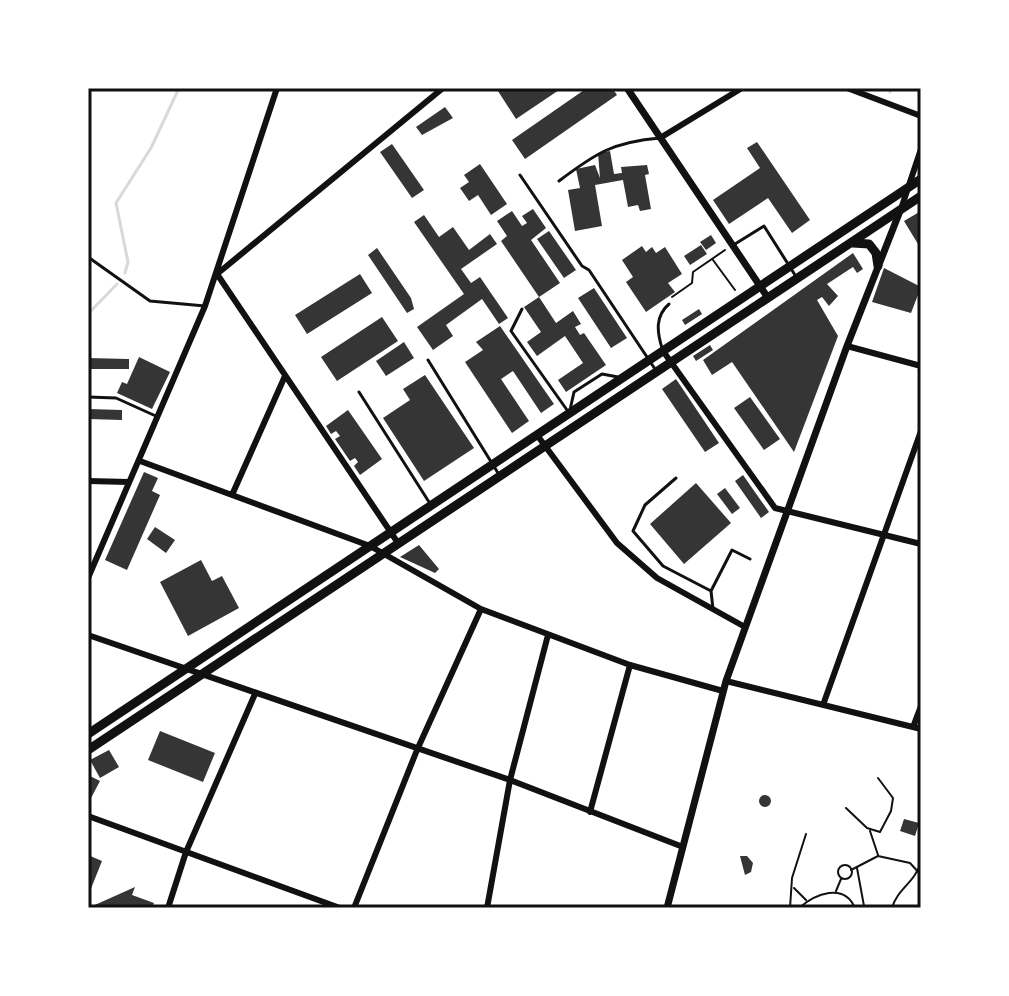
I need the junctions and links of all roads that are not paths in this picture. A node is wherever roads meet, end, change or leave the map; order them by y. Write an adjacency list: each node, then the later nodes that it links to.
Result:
1 (277, 88): 23 (street)
2 (443, 88): 23 (street)
3 (627, 88): 9 (street)
4 (742, 88): 9 (street)
5 (847, 88): 7 (street)
6 (871, 88): 7 (lane)
7 (868, 96): 8 (street)
8 (921, 116)
9 (660, 138): 13 (lane); 19 (street)
10 (921, 149): 14 (street)
11 (520, 175): 33 (lane)
12 (921, 179): 14 (main road)
13 (559, 181)
14 (908, 187): 16 (street); 17 (main road)
15 (921, 196): 16 (main road)
16 (901, 209): 18 (main road); 21 (street)
17 (841, 232): 18 (main road); 22 (main road)
18 (850, 243): 21 (main road); 24 (main road)
19 (732, 245): 22 (lane); 25 (street)
20 (88, 257): 28 (lane)
21 (878, 266): 30 (street)
22 (789, 267): 24 (lane); 25 (main road)
23 (217, 274): 28 (street); 37 (street)
24 (797, 278): 26 (main road)
25 (760, 286): 26 (street); 31 (main road)
26 (768, 298): 34 (main road)
27 (669, 302): 31 (lane)
28 (205, 306): 42 (street)
29 (522, 309): 41 (lane)
30 (847, 346): 35 (street); 54 (street)
31 (663, 351): 33 (main road); 34 (street)
32 (428, 360): 47 (lane)
33 (649, 360): 36 (lane); 38 (main road)
34 (671, 362): 36 (main road); 54 (street)
35 (921, 366)
36 (657, 372): 45 (main road)
37 (285, 376): 52 (street); 55 (street)
38 (622, 378): 41 (main road); 41 (lane)
39 (359, 392): 53 (lane)
40 (88, 397): 42 (lane)
41 (569, 413): 44 (main road)
42 (158, 417): 46 (street)
43 (921, 431): 56 (street)
44 (537, 435): 45 (street); 47 (main road)
45 (545, 446): 48 (main road); 65 (street)
46 (140, 461): 51 (street); 52 (street)
47 (493, 464): 48 (lane); 53 (main road)
48 (500, 476): 57 (main road)
49 (676, 478): 63 (lane)
50 (88, 481): 51 (street)
51 (129, 482): 62 (street)
52 (232, 495): 59 (street)
53 (431, 506): 55 (main road)
54 (787, 511): 56 (street); 66 (street)
55 (391, 532): 57 (street); 59 (main road)
56 (884, 535): 58 (street); 75 (street)
57 (398, 543): 60 (main road)
58 (921, 544)
59 (370, 546): 60 (street); 70 (main road)
60 (383, 554): 64 (street); 71 (main road)
61 (750, 559): 63 (lane)
62 (88, 578)
63 (711, 591): 65 (lane)
64 (481, 609): 68 (street); 80 (street)
65 (713, 609): 66 (street)
66 (745, 627): 72 (street)
67 (88, 635): 70 (street)
68 (548, 635): 69 (street); 81 (street)
69 (630, 665): 73 (street); 82 (street)
70 (184, 670): 71 (street); 78 (main road)
71 (200, 675): 74 (street); 79 (main road)
72 (726, 681): 73 (street); 75 (street)
73 (723, 691): 84 (street)
74 (255, 694): 80 (street); 85 (street)
75 (823, 705): 77 (street)
76 (921, 706): 77 (street)
77 (917, 728)
78 (88, 734)
79 (88, 750)
80 (417, 750): 81 (street); 88 (street)
81 (510, 780): 82 (street); 89 (street)
82 (590, 812): 84 (street)
83 (88, 816): 85 (street)
84 (683, 847): 90 (street)
85 (186, 852): 86 (street); 87 (street)
86 (168, 908)
87 (340, 908)
88 (354, 908)
89 (487, 908)
90 (667, 908)

